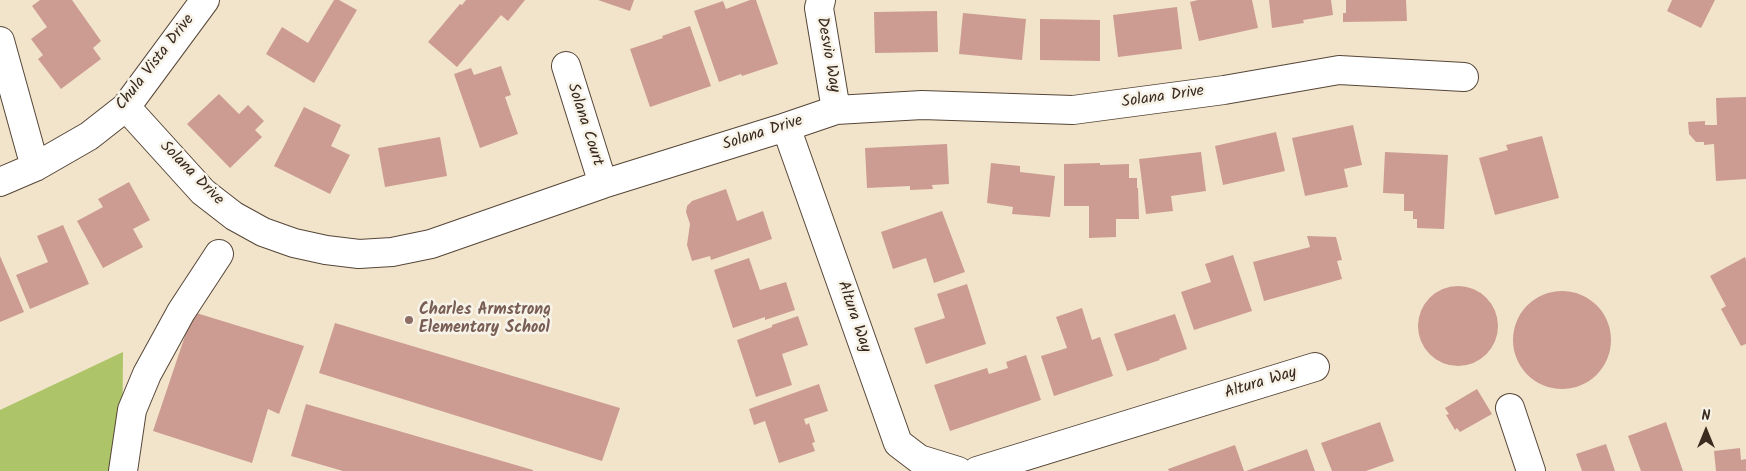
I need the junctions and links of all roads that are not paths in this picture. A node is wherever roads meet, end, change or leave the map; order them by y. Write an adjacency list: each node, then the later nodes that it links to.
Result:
1 (205, 0): 6 (street, Chula Vista Drive)
2 (821, 0): 7 (street, Desvio Way)
3 (0, 41): 9 (street)
4 (566, 66): 11 (street, Solana Court)
5 (1464, 77): 7 (street, Solana Drive)
6 (126, 107): 9 (street, Chula Vista Drive); 11 (street, Solana Drive)
7 (836, 110): 8 (street, Solana Drive)
8 (786, 127): 11 (street, Solana Drive); 16 (street, Altura Way)
9 (35, 167): 10 (street, Chula Vista Drive)
10 (0, 182)
11 (603, 184)
12 (219, 254): 15 (street)
13 (1315, 367): 17 (street, Altura Way)
14 (1510, 408): 18 (street)
15 (123, 471)
16 (958, 471)
17 (977, 471)
18 (1531, 471)

